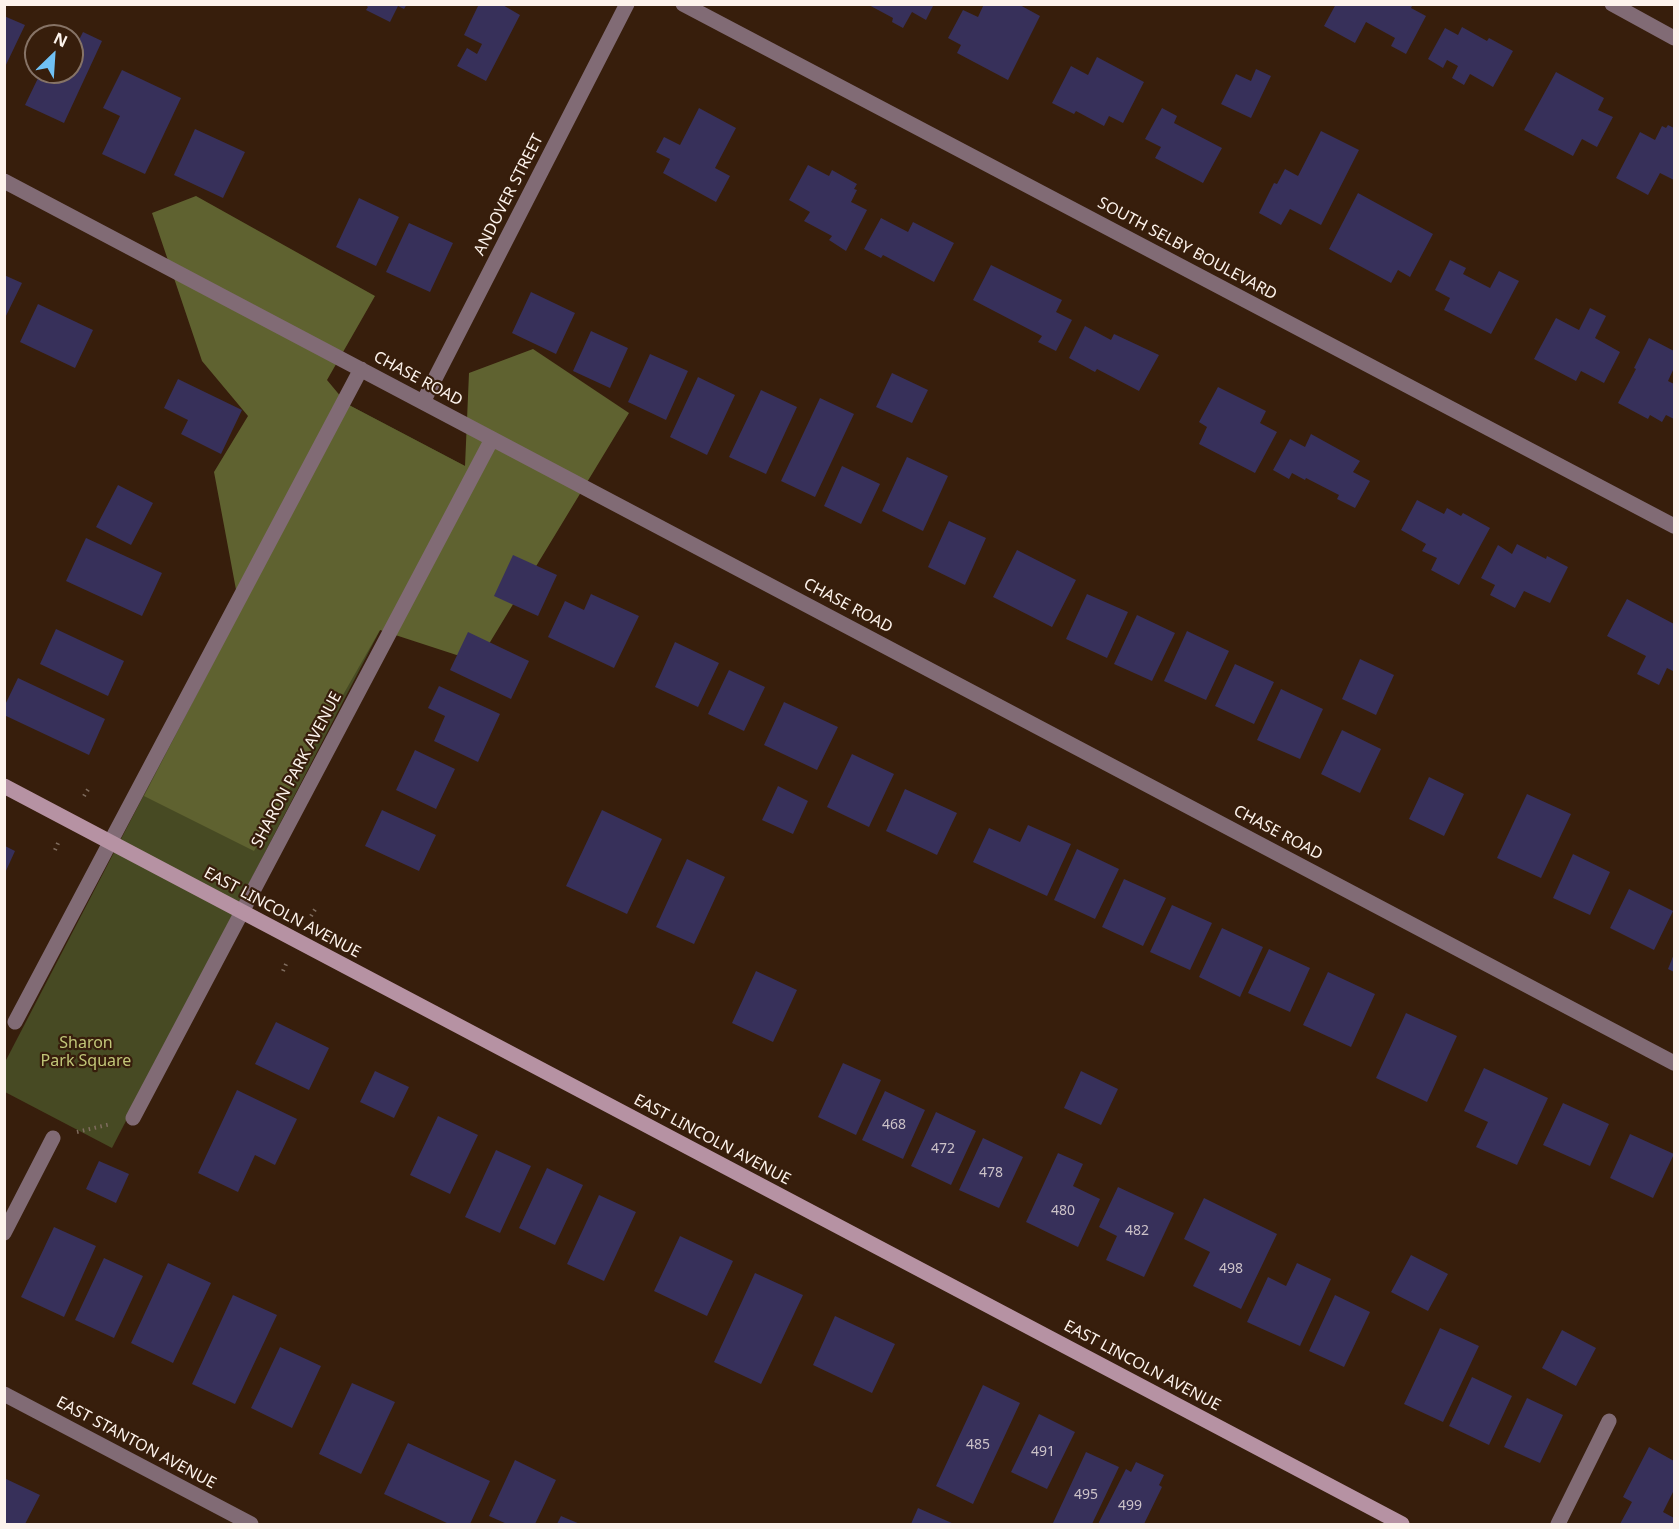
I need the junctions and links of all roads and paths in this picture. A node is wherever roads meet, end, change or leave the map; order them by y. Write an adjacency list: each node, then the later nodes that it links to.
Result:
1 (627, 4): 7 (street, ANDOVER STREET)
2 (683, 4): 9 (street, SOUTH SELBY BOULEVARD)
3 (1612, 4): 4 (street)
4 (1674, 38)
5 (4, 181): 6 (street, CHASE ROAD)
6 (361, 369): 7 (street, CHASE ROAD); 13 (street)
7 (423, 402): 8 (street, CHASE ROAD)
8 (492, 438): 15 (street, SHARON PARK AVENUE); 20 (street, CHASE ROAD)
9 (1674, 525)
10 (4, 786): 13 (main road, EAST LINCOLN AVENUE)
11 (89, 788): 12 (path)
12 (84, 796)
13 (111, 842): 15 (main road, EAST LINCOLN AVENUE); 19 (street)
14 (315, 908): 16 (path)
15 (242, 912): 21 (street, SHARON PARK AVENUE); 27 (main road, EAST LINCOLN AVENUE)
16 (311, 916)
17 (287, 962): 18 (path)
18 (283, 971)
19 (15, 1022)
20 (1674, 1063)
21 (133, 1118): 22 (path)
22 (53, 1138): 23 (street)
23 (4, 1233)
24 (4, 1394): 26 (street, EAST STANTON AVENUE)
25 (1609, 1421): 28 (street)
26 (251, 1524)
27 (1402, 1524)
28 (1558, 1524)

